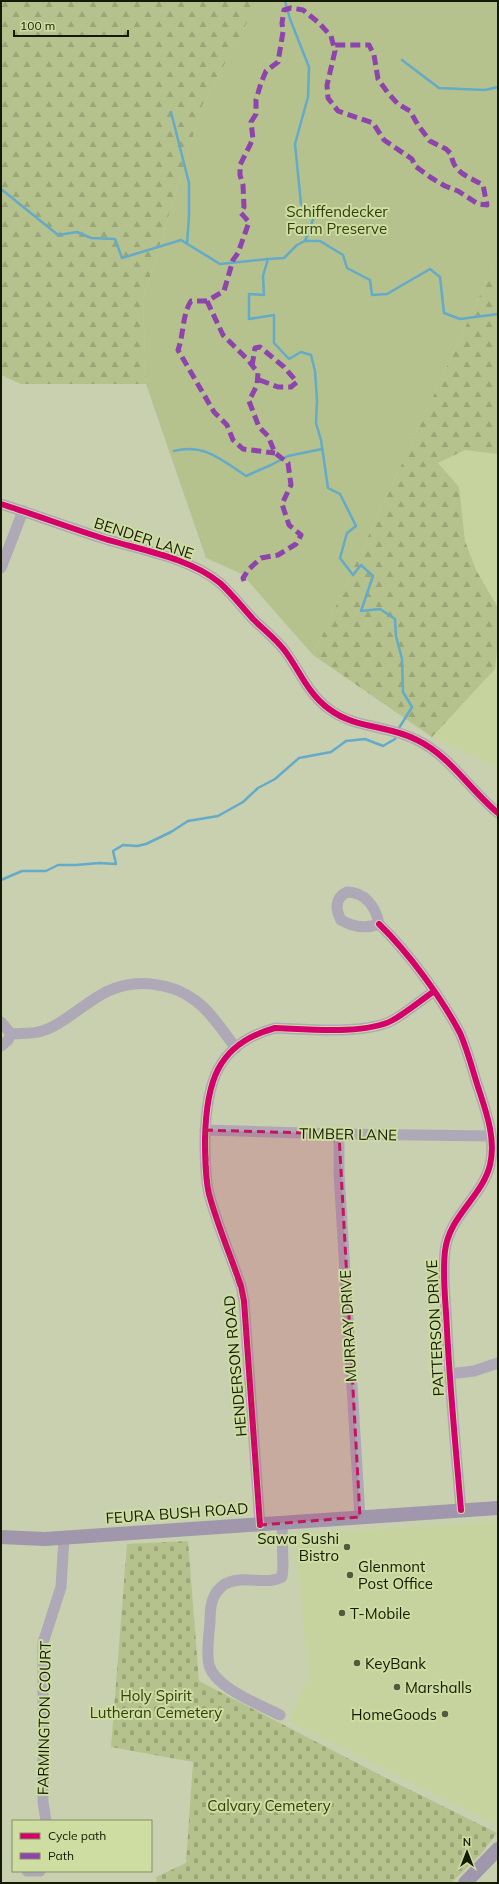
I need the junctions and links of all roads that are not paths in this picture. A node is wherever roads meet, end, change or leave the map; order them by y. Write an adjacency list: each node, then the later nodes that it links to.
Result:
1 (1, 504): 2 (street, BENDER LANE)
2 (23, 511): 3 (street); 4 (street, BENDER LANE)
3 (1, 568)
4 (498, 812)
5 (379, 924): 6 (street, PATTERSON DRIVE)
6 (434, 992): 10 (street, HENDERSON ROAD); 13 (street, PATTERSON DRIVE)
7 (1, 1022): 8 (street)
8 (11, 1034): 9 (street); 10 (street)
9 (1, 1046)
10 (236, 1048): 11 (street, HENDERSON ROAD)
11 (205, 1130): 12 (street, TIMBER LANE); 20 (street, HENDERSON ROAD)
12 (339, 1134): 13 (street, TIMBER LANE); 18 (street, MURRAY DRIVE)
13 (491, 1136): 15 (street, PATTERSON DRIVE)
14 (498, 1363): 15 (street)
15 (449, 1374): 17 (street, PATTERSON DRIVE)
16 (498, 1508): 17 (main road, FEURA BUSH ROAD)
17 (461, 1510): 18 (main road, FEURA BUSH ROAD)
18 (360, 1517): 19 (main road, FEURA BUSH ROAD)
19 (282, 1523): 20 (main road, FEURA BUSH ROAD); 23 (street)
20 (260, 1525): 22 (main road, FEURA BUSH ROAD)
21 (1, 1537): 22 (main road, FEURA BUSH ROAD)
22 (64, 1538): 24 (street, FARMINGTON COURT)
23 (280, 1715)
24 (44, 1805): 25 (street, FARMINGTON COURT); 26 (street, FARMINGTON COURT)
25 (38, 1820)
26 (46, 1820)
27 (498, 1849): 28 (main road)
28 (466, 1883)

